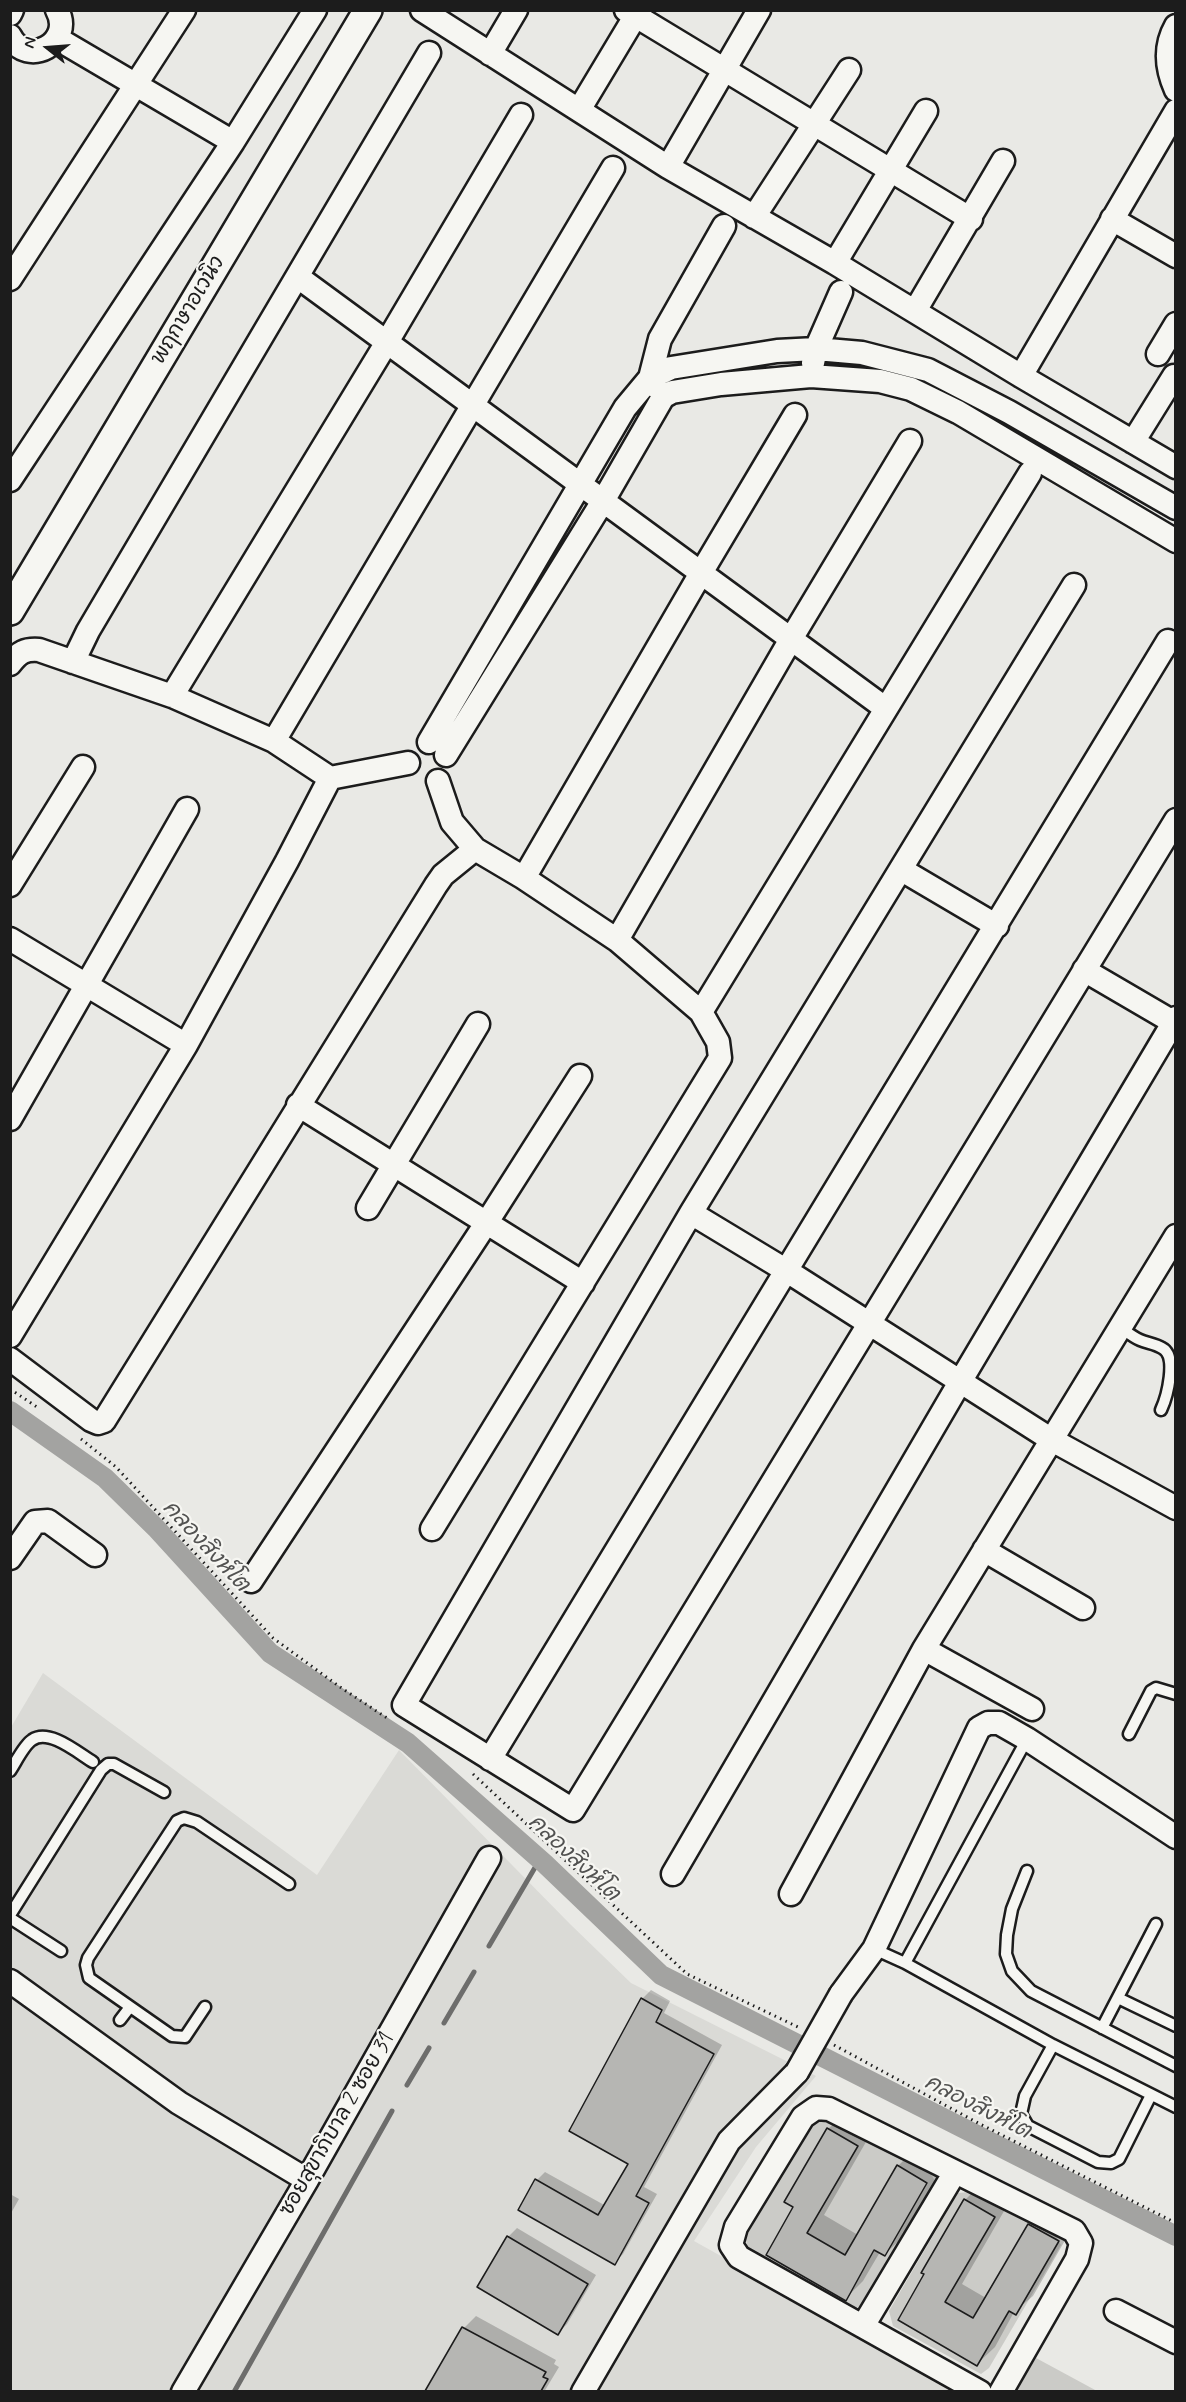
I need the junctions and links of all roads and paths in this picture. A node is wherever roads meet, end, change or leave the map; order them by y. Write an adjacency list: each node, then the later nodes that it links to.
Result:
1 (57, 10): 10 (street)
2 (184, 10): 16 (street)
3 (315, 10): 23 (street)
4 (368, 10): 62 (street, พฤกษาอเวนิว)
5 (422, 10): 13 (street)
6 (516, 10): 13 (street)
7 (759, 10): 14 (street)
8 (634, 12): 14 (street); 18 (street)
9 (1176, 26): 17 (street)
10 (58, 39): 11 (street); 16 (street)
11 (13, 48)
12 (429, 53): 34 (street)
13 (490, 54): 18 (street)
14 (725, 69): 22 (street); 25 (street)
15 (849, 70): 22 (street)
16 (135, 84): 23 (street); 35 (street)
17 (1176, 90)
18 (579, 110): 25 (street)
19 (926, 111): 27 (street)
20 (1176, 111): 30 (street)
21 (521, 115): 39 (street)
22 (813, 124): 27 (street); 28 (street)
23 (233, 142): 55 (street)
24 (1003, 161): 29 (street)
25 (668, 167): 28 (street)
26 (613, 168): 47 (street)
27 (889, 170): 29 (street); 33 (street)
28 (754, 217): 33 (street)
29 (970, 219): 37 (street)
30 (1112, 219): 32 (street); 43 (street)
31 (724, 226): 45 (street)
32 (1176, 256)
33 (835, 263): 37 (street)
34 (298, 277): 39 (street); 65 (street)
35 (10, 279)
36 (841, 292): 40 (street)
37 (915, 311): 43 (street)
38 (1176, 324): 41 (street)
39 (387, 342): 47 (street); 67 (street)
40 (816, 349): 42 (street); 45 (street); 51 (street)
41 (1158, 354)
42 (811, 376): 46 (street); 53 (street)
43 (1021, 376): 50 (street)
44 (1174, 376): 50 (street)
45 (650, 378): 46 (street); 56 (street)
46 (663, 397): 57 (street)
47 (473, 406): 56 (street); 69 (street)
48 (795, 415): 60 (street)
49 (910, 441): 63 (street)
50 (1133, 442): 52 (street)
51 (1074, 449): 53 (street); 58 (street)
52 (1176, 466)
53 (1060, 472): 59 (street)
54 (1030, 473): 68 (street)
55 (10, 480)
56 (579, 483): 57 (street); 70 (street)
57 (603, 501): 60 (street); 70 (street)
58 (1176, 508)
59 (1176, 541)
60 (701, 573): 63 (street); 79 (street)
61 (1074, 585): 78 (street)
62 (10, 611)
63 (791, 639): 68 (street); 83 (street)
64 (1168, 641): 81 (street)
65 (73, 662): 66 (street); 67 (street)
66 (10, 664)
67 (172, 696): 69 (street)
68 (885, 708): 86 (street)
69 (274, 741): 73 (street)
70 (437, 748): 71 (street); 74 (street)
71 (408, 763): 73 (street); 74 (street)
72 (83, 767): 80 (street)
73 (330, 778): 89 (street)
74 (438, 781): 77 (street)
75 (187, 809): 85 (street)
76 (1176, 820): 84 (street)
77 (475, 849): 79 (street); 91 (street)
78 (902, 870): 81 (street); 95 (street)
79 (524, 878): 83 (street)
80 (10, 885)
81 (997, 926): 98 (street)
82 (10, 939): 85 (street)
83 (617, 940): 86 (street)
84 (1084, 970): 87 (street); 100 (street)
85 (87, 984): 89 (street); 92 (street)
86 (701, 1012): 99 (street)
87 (1174, 1020): 104 (street)
88 (478, 1024): 93 (street)
89 (186, 1045): 102 (street)
90 (580, 1076): 96 (street)
91 (298, 1105): 93 (street); 103 (street)
92 (10, 1119)
93 (393, 1163): 94 (street); 96 (street)
94 (368, 1208)
95 (691, 1213): 98 (street); 123 (street)
96 (488, 1222): 99 (street); 115 (street)
97 (1176, 1236): 101 (street)
98 (787, 1271): 100 (street); 123 (street)
99 (583, 1283): 111 (street)
100 (868, 1324): 104 (street); 123 (street)
101 (1120, 1327): 107 (lane); 109 (street)
102 (10, 1336)
103 (10, 1359)
104 (960, 1382): 109 (street); 131 (street)
105 (10, 1389): 106 (path)
106 (38, 1408)
107 (1161, 1410)
108 (74, 1434): 120 (path)
109 (1052, 1440): 110 (street); 112 (street)
110 (1176, 1508)
111 (432, 1528)
112 (984, 1550): 116 (street); 117 (street)
113 (94, 1555): 114 (street)
114 (10, 1558)
115 (251, 1581)
116 (1083, 1608)
117 (924, 1649): 119 (street); 133 (street)
118 (1176, 1694): 121 (lane)
119 (1032, 1709)
120 (388, 1719)
121 (1130, 1734)
122 (1027, 1738): 128 (street); 136 (street); 138 (lane)
123 (490, 1759)
124 (93, 1762): 126 (lane)
125 (465, 1769): 146 (path)
126 (10, 1771)
127 (164, 1792): 134 (lane)
128 (1176, 1838)
129 (489, 1858): 153 (street, ซอยสุขาภิบาล 2 ซอย 31)
130 (1027, 1871): 145 (lane)
131 (673, 1874)
132 (289, 1884): 141 (lane)
133 (791, 1894)
134 (10, 1917): 137 (lane)
135 (1156, 1924): 140 (lane)
136 (874, 1949): 138 (lane); 159 (street, bridge)
137 (61, 1951)
138 (905, 1963): 148 (lane)
139 (10, 1981): 153 (street)
140 (1118, 1998): 144 (lane); 145 (lane)
141 (130, 2007): 142 (lane); 143 (lane)
142 (205, 2007)
143 (120, 2020)
144 (1176, 2026)
145 (1102, 2028): 149 (lane)
146 (805, 2031)
147 (827, 2041): 154 (path)
148 (1053, 2045): 150 (lane); 150 (lane)
149 (1176, 2066)
150 (1150, 2095): 151 (lane)
151 (1176, 2106)
152 (955, 2172): 156 (street); 156 (street); 161 (street)
153 (307, 2180): 158 (street, ซอยสุขาภิบาล 2 ซอย 31)
154 (1176, 2223)
155 (1116, 2311): 157 (street)
156 (863, 2326): 160 (street)
157 (1176, 2342)
158 (183, 2391)
159 (583, 2391)
160 (980, 2391)
161 (1001, 2391)

